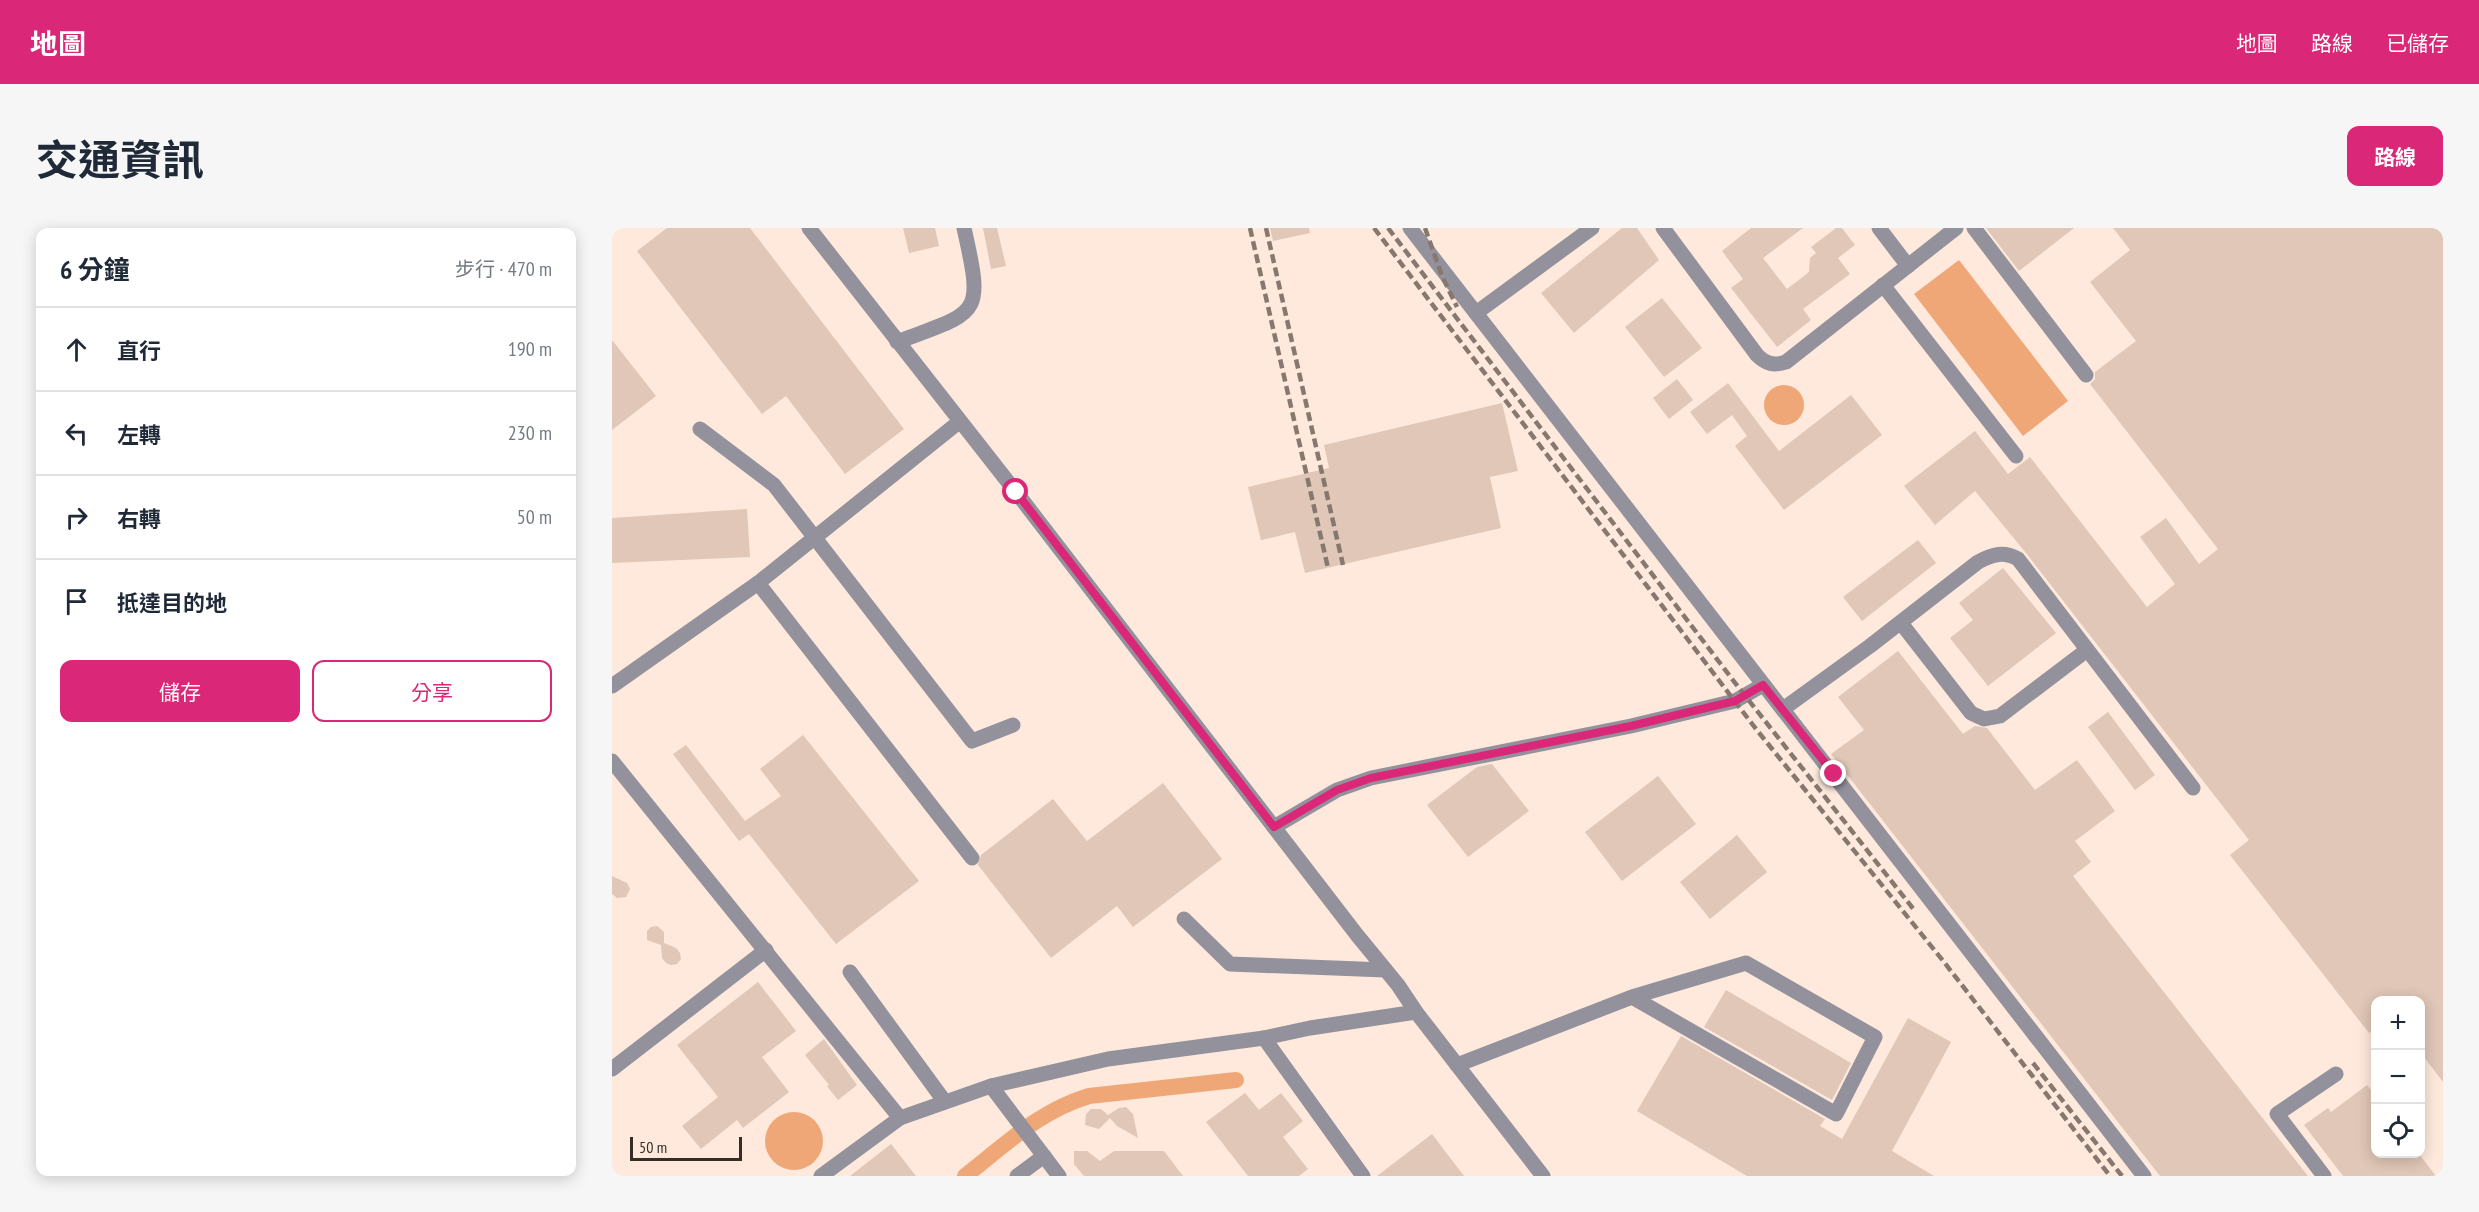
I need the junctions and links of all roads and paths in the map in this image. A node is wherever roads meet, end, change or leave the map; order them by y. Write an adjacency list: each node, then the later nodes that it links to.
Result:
1 (809, 228): 12 (lane)
2 (964, 228): 12 (lane)
3 (1410, 228): 11 (lane)
4 (1592, 228): 11 (lane)
5 (1663, 228): 10 (lane)
6 (1879, 228): 9 (lane)
7 (1956, 228): 9 (lane)
8 (1974, 228): 13 (lane)
9 (1908, 266): 10 (lane)
10 (1883, 285): 16 (lane)
11 (1476, 313): 21 (lane)
12 (897, 342): 14 (lane)
13 (2086, 375)
14 (958, 422): 17 (lane); 27 (lane)
15 (700, 429): 17 (lane)
16 (2016, 456)
17 (817, 537): 18 (lane); 24 (lane)
18 (758, 583): 22 (lane); 28 (lane)
19 (1901, 622): 20 (lane); 20 (lane); 23 (lane)
20 (2087, 650): 26 (lane)
21 (1763, 685): 23 (lane); 27 (lane)
22 (612, 686)
23 (1784, 710): 48 (lane)
24 (1013, 725)
25 (612, 761): 30 (lane)
26 (2193, 788)
27 (1274, 827): 31 (lane)
28 (972, 858)
29 (1184, 919): 31 (lane)
30 (766, 950): 37 (lane); 41 (lane)
31 (1385, 970): 34 (lane)
32 (850, 972): 40 (lane)
33 (1632, 997): 33 (lane); 36 (lane)
34 (1416, 1012): 35 (lane); 36 (lane)
35 (1264, 1038): 39 (lane); 46 (lane)
36 (1457, 1065): 47 (lane)
37 (612, 1069)
38 (2336, 1074): 49 (lane)
39 (991, 1086): 40 (lane); 42 (lane)
40 (945, 1102): 41 (lane)
41 (900, 1118): 43 (lane)
42 (1044, 1156): 44 (lane); 45 (lane)
43 (821, 1176)
44 (1017, 1176)
45 (1059, 1176)
46 (1364, 1176)
47 (1543, 1176)
48 (2144, 1176)
49 (2324, 1176)

